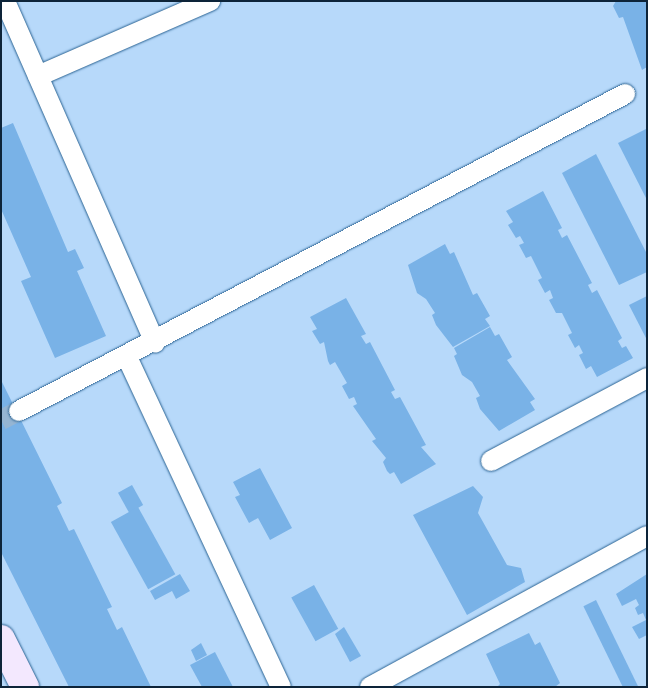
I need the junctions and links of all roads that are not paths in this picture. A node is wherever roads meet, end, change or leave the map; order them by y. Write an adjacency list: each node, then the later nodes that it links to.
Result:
1 (5, 1): 3 (street)
2 (210, 1): 3 (street)
3 (38, 76): 5 (street)
4 (625, 94): 5 (street)
5 (155, 343): 6 (street)
6 (127, 357): 8 (street); 13 (street)
7 (647, 378): 9 (street)
8 (20, 411)
9 (491, 461)
10 (647, 536): 14 (street)
11 (1, 639): 12 (street)
12 (25, 687)
13 (281, 687)
14 (370, 687)

